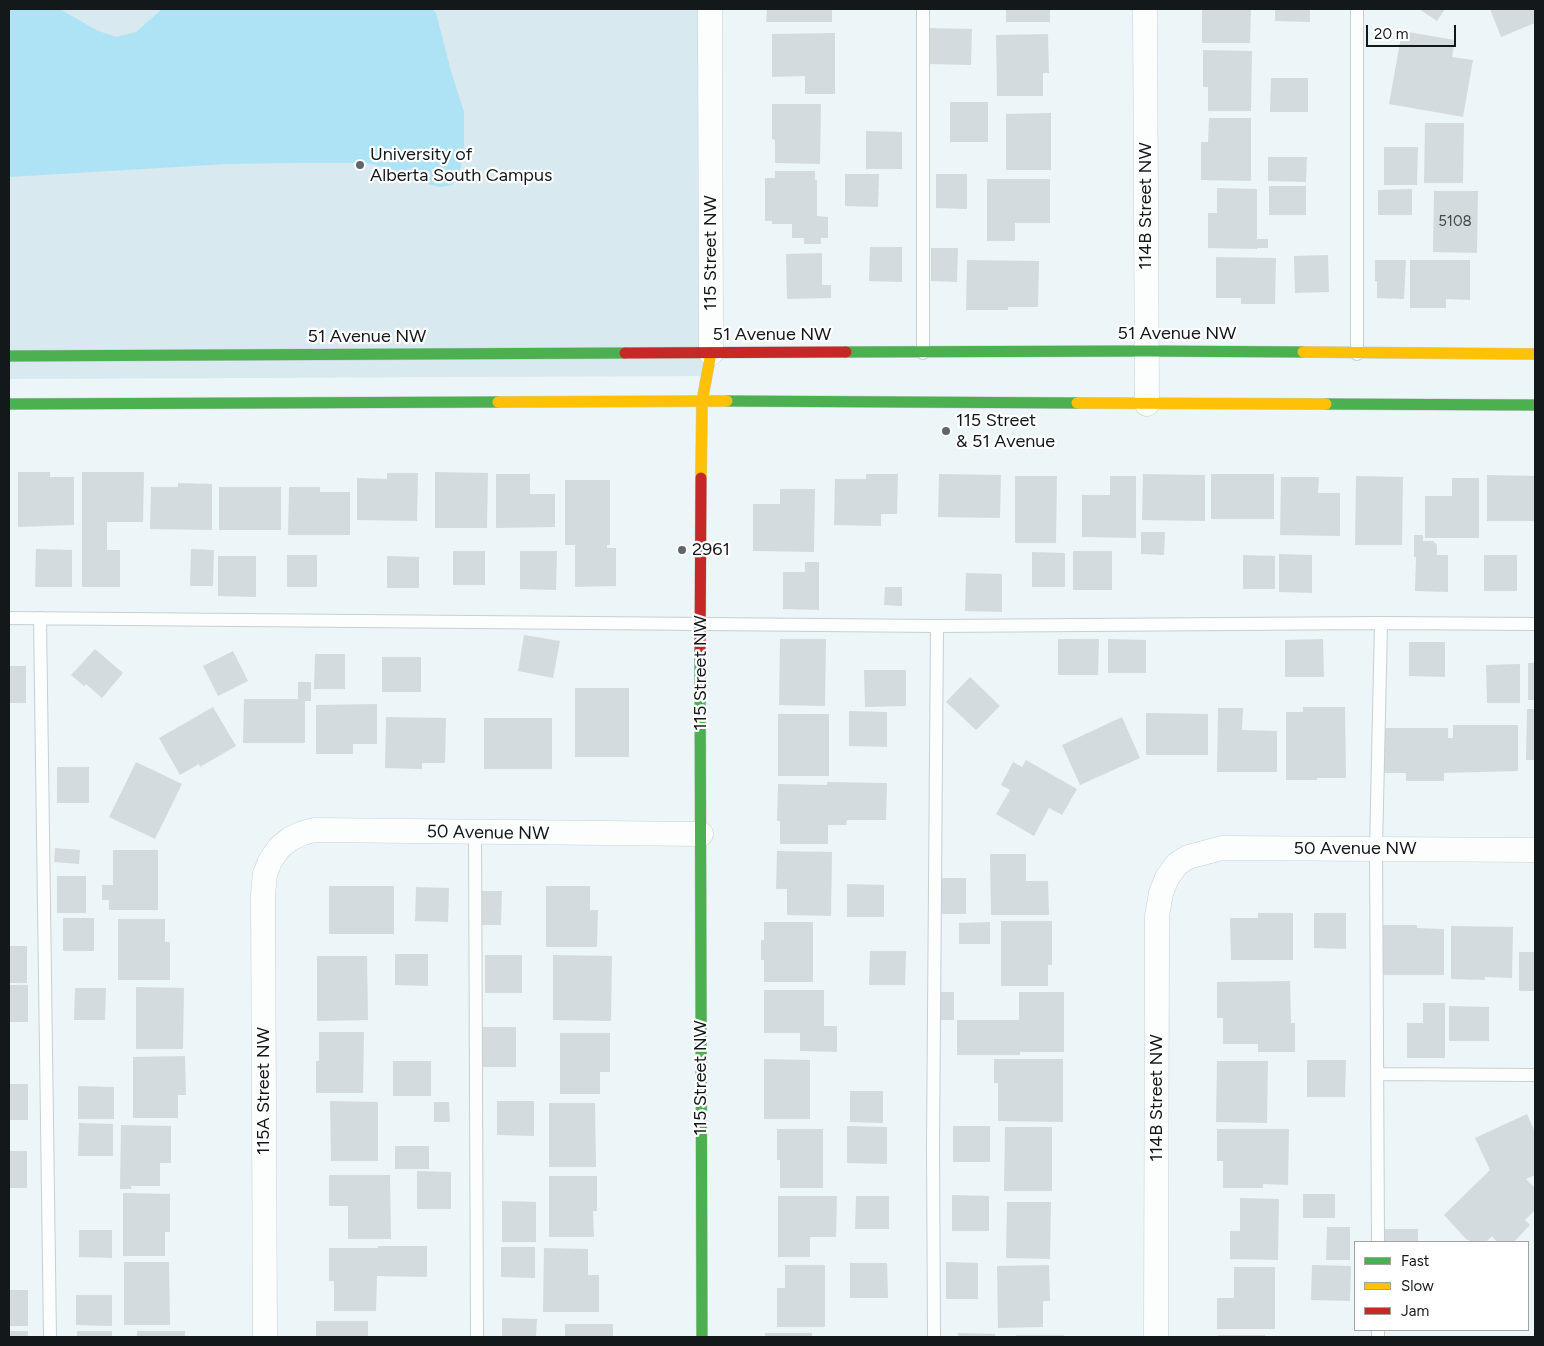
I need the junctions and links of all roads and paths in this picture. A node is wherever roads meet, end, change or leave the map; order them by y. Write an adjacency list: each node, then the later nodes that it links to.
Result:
1 (710, 9): 6 (street, 115 Street NW)
2 (923, 9): 7 (lane)
3 (1145, 9): 5 (street, 114B Street NW)
4 (1357, 9): 8 (lane)
5 (1146, 351): 7 (main road, 51 Avenue NW); 8 (main road, 51 Avenue NW); 13 (street, 114B Street NW)
6 (711, 353): 7 (main road, 51 Avenue NW); 10 (main road, 51 Avenue NW); 11 (main road, 115 Street NW)
7 (923, 353)
8 (1357, 354): 9 (main road, 51 Avenue NW)
9 (1535, 354)
10 (9, 356)
11 (702, 400): 12 (main road); 13 (main road); 18 (main road, 115 Street NW)
12 (9, 404)
13 (1147, 404): 14 (main road)
14 (1535, 405)
15 (9, 618): 16 (lane)
16 (40, 618): 18 (lane); 30 (lane)
17 (1381, 623): 19 (lane); 20 (lane); 24 (lane)
18 (700, 624): 20 (lane); 22 (main road, 115 Street NW)
19 (1535, 624)
20 (937, 626): 34 (lane)
21 (475, 833): 22 (street, 50 Avenue NW); 23 (street, 50 Avenue NW); 32 (lane)
22 (701, 834): 33 (main road, 115 Street NW)
23 (279, 848): 31 (street, 115A Street NW)
24 (1376, 849): 25 (street, 50 Avenue NW); 26 (street, 50 Avenue NW); 27 (lane)
25 (1535, 850)
26 (1178, 864): 35 (street, 114B Street NW)
27 (1377, 1074): 28 (lane); 29 (lane)
28 (1535, 1075)
29 (1378, 1241)
30 (50, 1337)
31 (265, 1337)
32 (477, 1337)
33 (702, 1337)
34 (934, 1337)
35 (1156, 1337)

